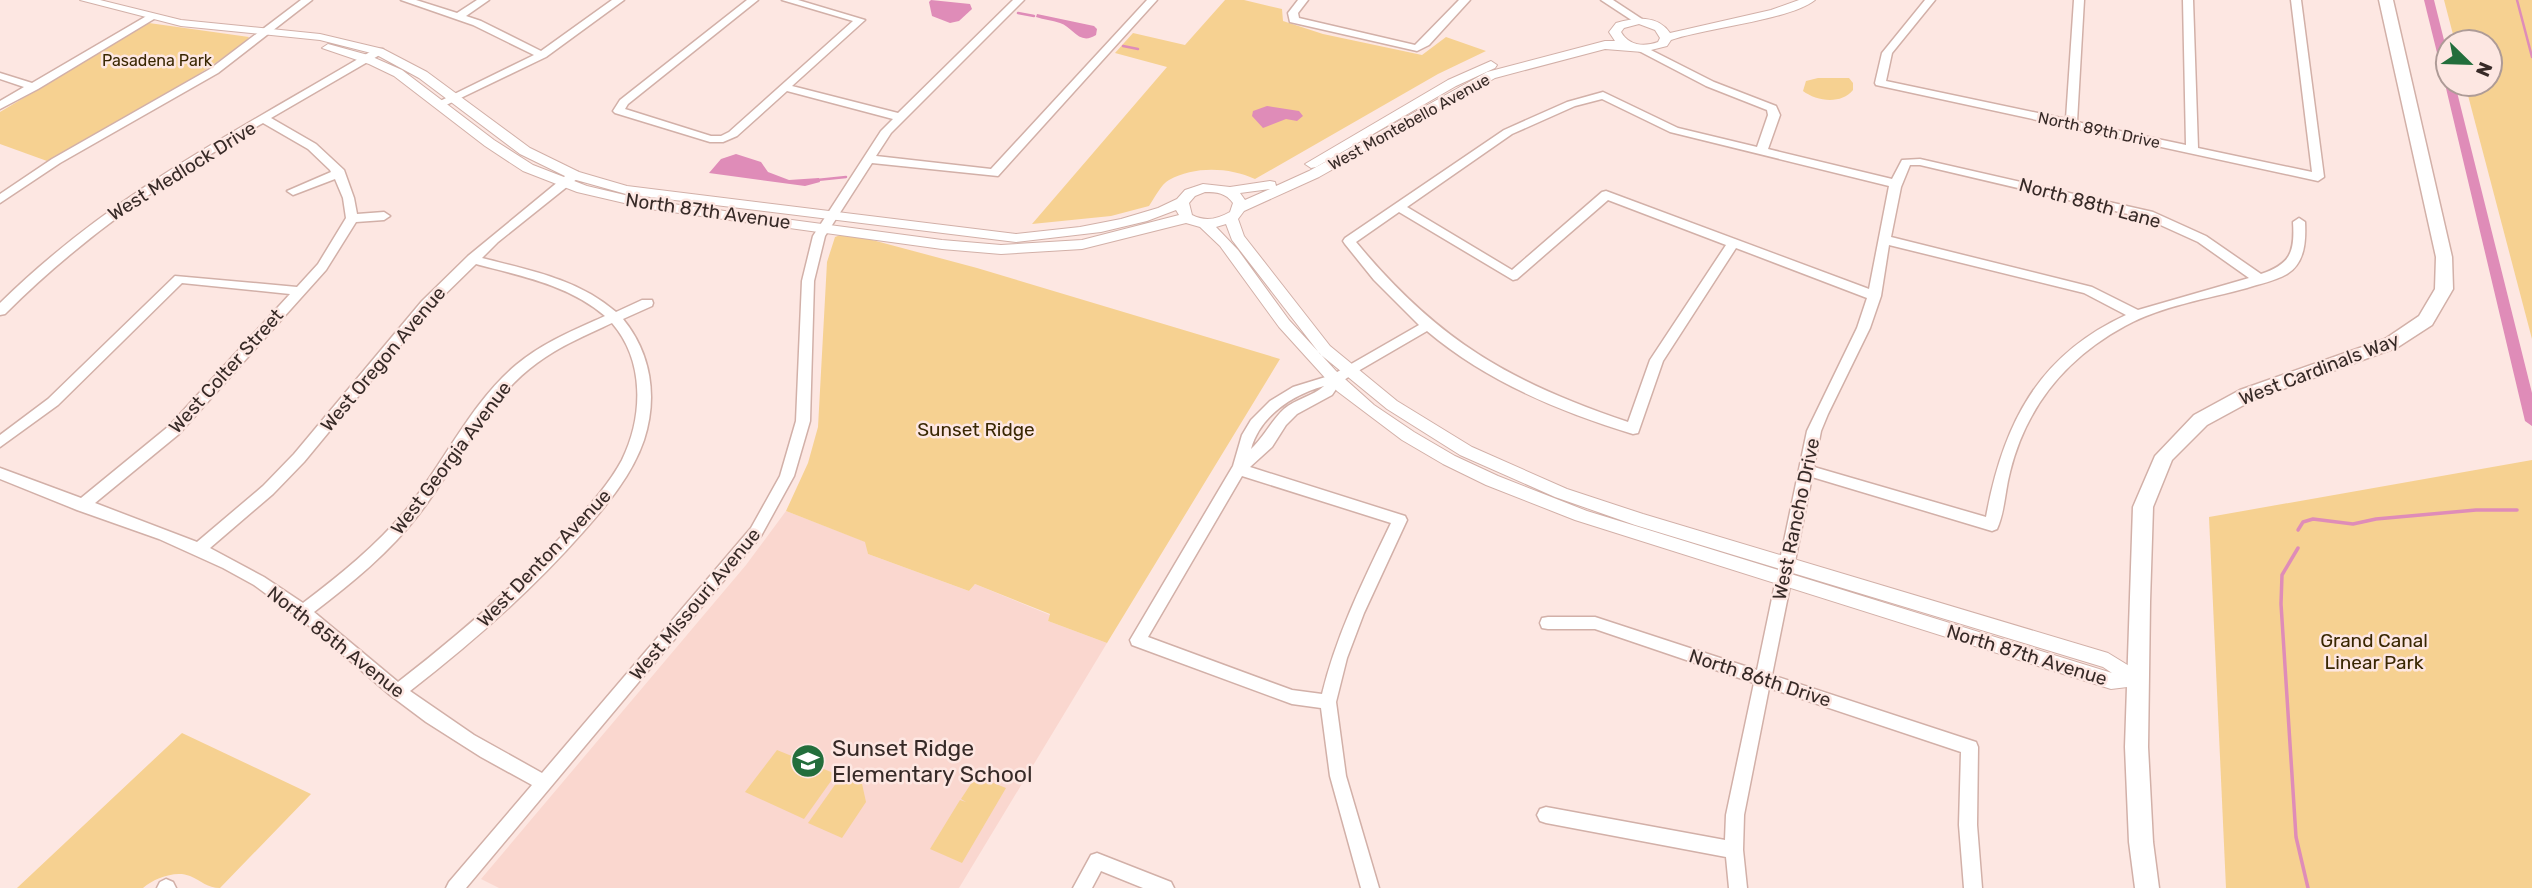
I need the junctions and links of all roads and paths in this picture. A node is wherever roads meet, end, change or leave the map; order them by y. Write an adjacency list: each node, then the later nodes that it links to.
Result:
1 (86, 0): 22 (street, North 87th Avenue)
2 (307, 0): 26 (street)
3 (406, 0): 21 (street)
4 (484, 0): 21 (street)
5 (619, 0): 31 (street)
6 (753, 0): 36 (street)
7 (787, 0): 19 (street)
8 (1019, 0): 40 (street, West Missouri Avenue)
9 (1152, 0): 45 (street)
10 (1303, 0): 11 (street)
11 (1465, 0)
12 (1779, 0): 24 (street)
13 (1809, 0): 27 (street)
14 (1929, 0): 42 (street, North 89th Drive)
15 (2079, 0): 42 (street)
16 (2188, 0): 43 (street)
17 (2296, 0): 43 (street, North 89th Drive)
18 (2386, 0): 88 (main road, West Cardinals Way)
19 (818, 3): 36 (street)
20 (1609, 3): 23 (street); 25 (street)
21 (460, 16): 31 (street)
22 (150, 17): 26 (street, North 87th Avenue); 35 (street)
23 (1640, 21): 24 (street); 25 (street, West Montebello Avenue)
24 (1658, 27): 27 (street)
25 (1618, 28): 28 (street); 51 (street, West Montebello Avenue)
26 (265, 33): 30 (street, North 87th Avenue); 32 (street, North 87th Avenue); 52 (street)
27 (1665, 41): 29 (street); 33 (street)
28 (1625, 45): 29 (street, West Montebello Avenue); 55 (street, West Montebello Avenue)
29 (1643, 49): 33 (street)
30 (379, 51): 32 (street, West Medlock Drive); 37 (street, North 87th Avenue)
31 (542, 55): 37 (street)
32 (366, 59): 38 (street, North 87th Avenue); 41 (street, West Medlock Drive)
33 (1676, 65): 44 (street)
34 (0, 76): 35 (street)
35 (34, 87): 39 (street)
36 (786, 88): 40 (street)
37 (454, 98): 38 (street); 48 (street, North 87th Avenue)
38 (440, 105): 48 (street, North 87th Avenue)
39 (0, 106)
40 (899, 117): 45 (street, West Missouri Avenue)
41 (265, 119): 47 (street); 68 (street, West Medlock Drive)
42 (2071, 124): 43 (street, North 89th Drive)
43 (2192, 150)
44 (1761, 152): 49 (street); 54 (street)
45 (870, 159): 59 (street, West Missouri Avenue)
46 (1906, 162): 49 (street, West Rancho Drive); 65 (street, North 88th Lane)
47 (340, 173): 50 (street); 57 (street)
48 (569, 179): 59 (street, North 87th Avenue); 64 (street, West Oregon Avenue)
49 (1896, 184): 62 (street, West Rancho Drive)
50 (293, 191)
51 (1229, 191): 53 (street); 55 (street)
52 (0, 199)
53 (1182, 202): 58 (street); 59 (street, North 87th Avenue)
54 (1400, 208): 63 (street); 74 (street)
55 (1235, 213): 61 (street); 75 (street, North 87th Avenue)
56 (384, 216): 57 (street)
57 (352, 218): 66 (street, West Colter Street)
58 (1189, 218): 59 (street, North 87th Avenue); 61 (street)
59 (829, 221): 91 (street, West Missouri Avenue)
60 (2299, 222): 65 (street)
61 (1205, 224): 75 (street, North 87th Avenue)
62 (1886, 240): 69 (street, West Rancho Drive); 72 (street)
63 (1733, 244): 69 (street); 74 (street)
64 (472, 259): 73 (street); 83 (street, West Oregon Avenue)
65 (2260, 280): 72 (street)
66 (299, 291): 78 (street); 82 (street, West Colter Street)
67 (0, 295): 68 (street)
68 (15, 296): 71 (street, West Medlock Drive)
69 (1875, 296): 80 (street, West Rancho Drive)
70 (647, 303): 73 (street, West Georgia Avenue)
71 (0, 311)
72 (2137, 315): 80 (street)
73 (616, 318): 85 (street, West Georgia Avenue); 89 (street, West Denton Avenue)
74 (1427, 326): 75 (street)
75 (1342, 375): 76 (street); 77 (street); 84 (street, North 87th Avenue)
76 (1259, 421): 77 (street); 79 (street)
77 (1276, 428): 79 (street)
78 (0, 442)
79 (1239, 469): 90 (street); 90 (street)
80 (1807, 470): 84 (street, West Rancho Drive)
81 (0, 473): 82 (street, North 85th Avenue)
82 (82, 506): 83 (street, North 85th Avenue)
83 (198, 550): 85 (street, North 85th Avenue)
84 (1784, 572): 87 (street, West Rancho Drive); 88 (street, North 87th Avenue)
85 (303, 612): 89 (street, North 85th Avenue)
86 (1548, 623): 87 (street, North 86th Drive)
87 (1762, 679): 93 (street, West Rancho Drive); 99 (street, North 86th Drive)
88 (2138, 680): 100 (main road, West Cardinals Way)
89 (398, 691): 91 (street, North 85th Avenue)
90 (1328, 702): 97 (street)
91 (545, 783): 94 (street, West Missouri Avenue)
92 (1546, 815): 93 (street)
93 (1734, 850): 98 (street, West Rancho Drive)
94 (455, 888)
95 (1082, 888): 96 (street)
96 (1165, 888)
97 (1370, 888)
98 (1738, 888)
99 (1973, 888)
100 (2147, 888)

